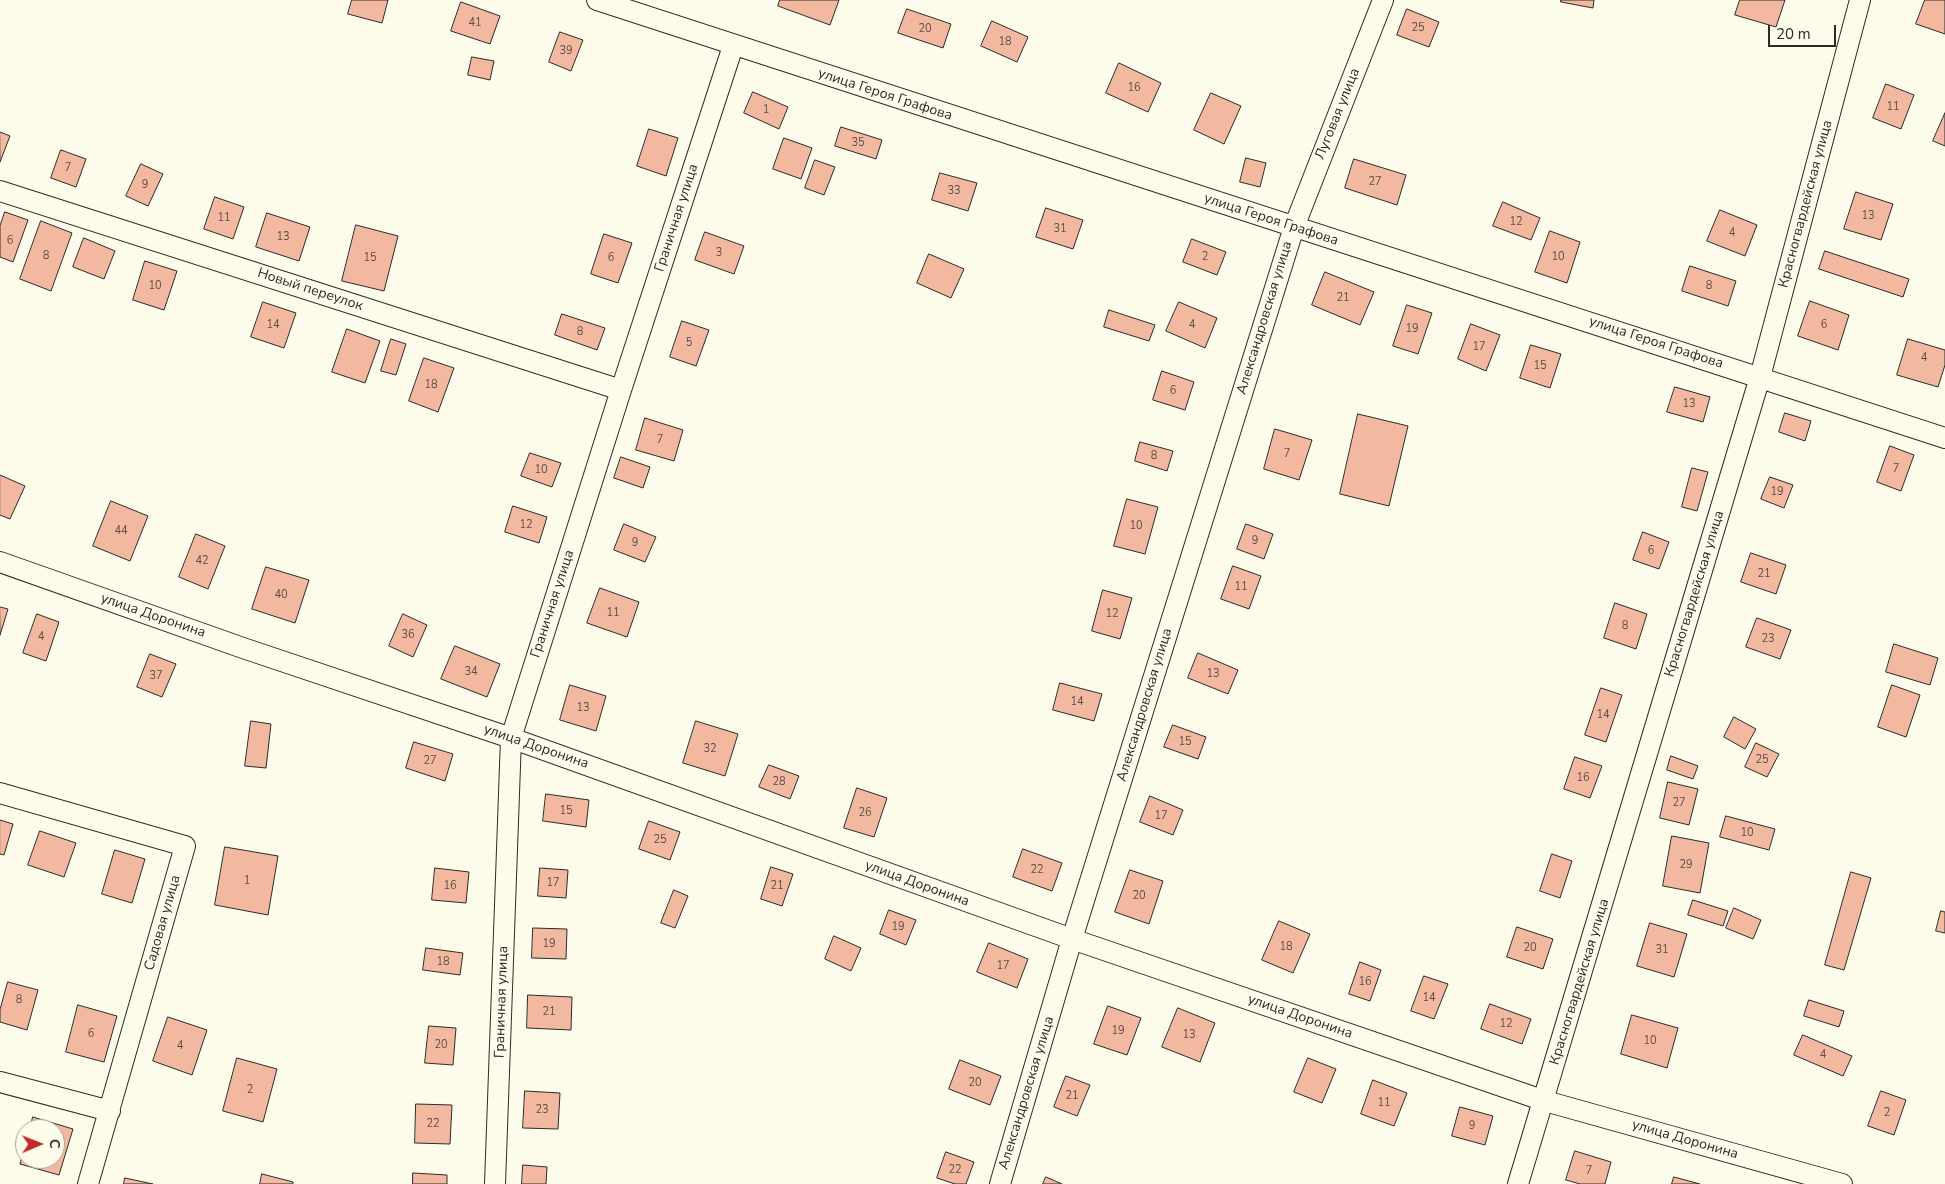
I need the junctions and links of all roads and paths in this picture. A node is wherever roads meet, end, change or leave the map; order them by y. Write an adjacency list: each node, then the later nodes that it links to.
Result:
1 (597, 0): 4 (street, улица Героя Графова)
2 (1383, 0): 6 (street, Луговая улица)
3 (1860, 0): 7 (street, Красногвардейская улица)
4 (733, 46): 6 (street, улица Героя Графова); 8 (street, Граничная улица)
5 (0, 191): 8 (street, Новый переулок)
6 (1294, 227): 7 (street, улица Героя Графова); 13 (street, Александровская улица)
7 (1760, 377): 9 (street, улица Героя Графова); 15 (street, Красногвардейская улица)
8 (621, 390): 11 (street, Граничная улица)
9 (1945, 438)
10 (0, 562): 11 (street, улица Доронина)
11 (511, 738): 13 (street, улица Доронина); 18 (street, Граничная улица)
12 (0, 793): 16 (street, Садовая улица)
13 (1072, 940): 15 (street, улица Доронина); 19 (street, Александровская улица)
14 (0, 1082): 16 (street)
15 (1545, 1100): 20 (street, Красногвардейская улица); 21 (street, улица Доронина)
16 (110, 1111): 17 (street, Садовая улица)
17 (88, 1184)
18 (495, 1184)
19 (1000, 1184)
20 (1518, 1184)
21 (1842, 1184)

